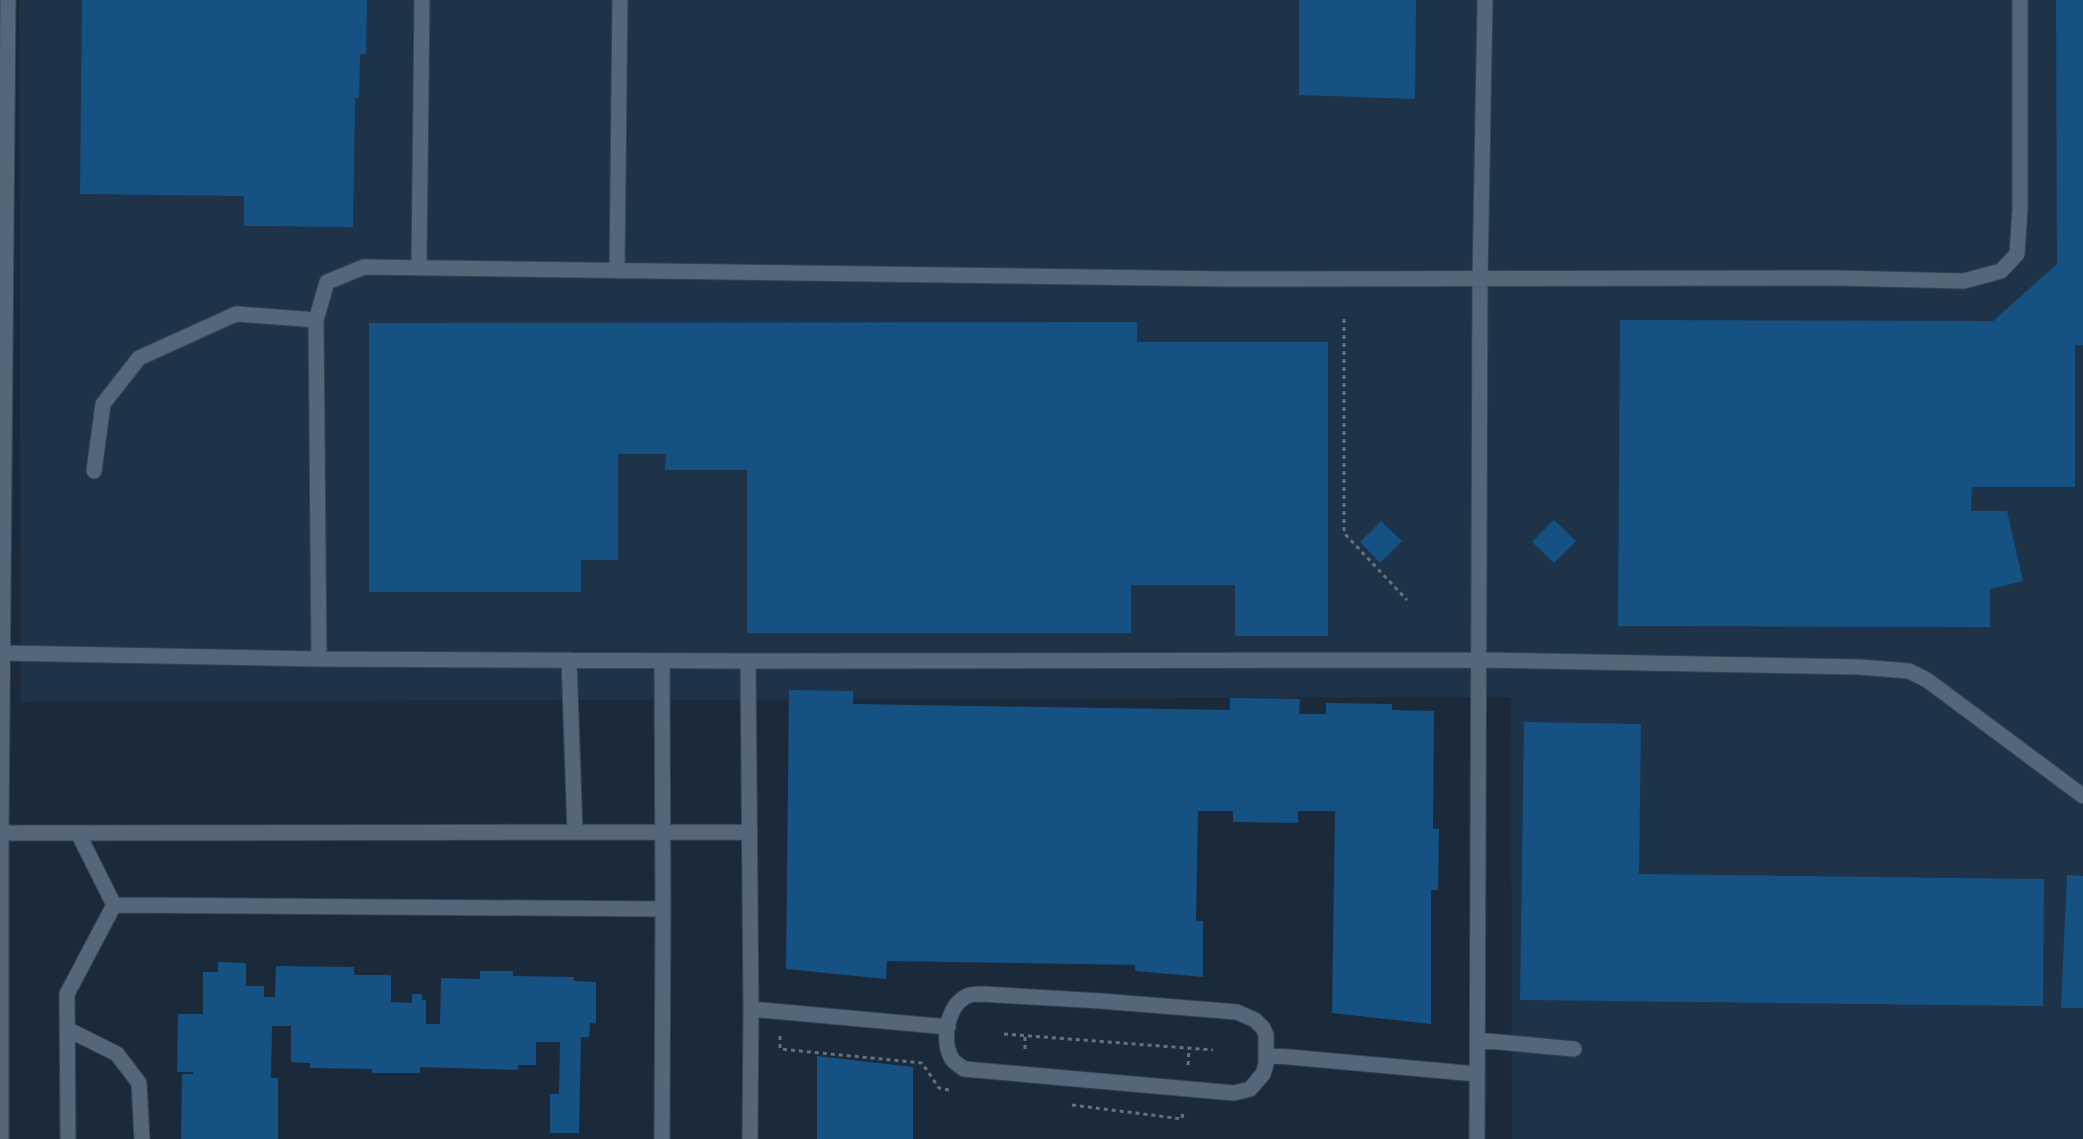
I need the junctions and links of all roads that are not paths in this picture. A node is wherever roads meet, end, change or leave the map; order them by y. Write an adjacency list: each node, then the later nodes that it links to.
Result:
1 (8, 0): 11 (street)
2 (422, 0): 6 (street)
3 (620, 0): 7 (street)
4 (1486, 0): 8 (street)
5 (2020, 0): 8 (street)
6 (419, 266): 7 (street); 9 (street)
7 (617, 271): 8 (street)
8 (1480, 280): 14 (street)
9 (316, 320): 10 (street); 12 (street)
10 (94, 471)
11 (2, 653): 12 (street); 21 (street)
12 (319, 659): 13 (street)
13 (569, 660): 15 (street); 18 (street)
14 (1479, 660): 16 (street); 17 (street); 28 (street)
15 (662, 661): 16 (street); 19 (street)
16 (748, 661): 20 (street)
17 (2083, 796)
18 (575, 832): 19 (street); 22 (street)
19 (662, 832): 20 (street); 24 (street)
20 (750, 832): 25 (street)
21 (0, 833): 22 (street); 32 (street)
22 (78, 833): 23 (street)
23 (114, 905): 24 (street); 27 (street)
24 (662, 908): 35 (street)
25 (752, 1009): 26 (street); 36 (street)
26 (948, 1027): 30 (street); 30 (street)
27 (67, 1030): 33 (street); 34 (street)
28 (1477, 1040): 29 (street); 31 (street)
29 (1574, 1049)
30 (1267, 1055): 31 (street)
31 (1477, 1074): 37 (street)
32 (0, 1139)
33 (68, 1139)
34 (142, 1139)
35 (662, 1139)
36 (750, 1139)
37 (1477, 1139)

